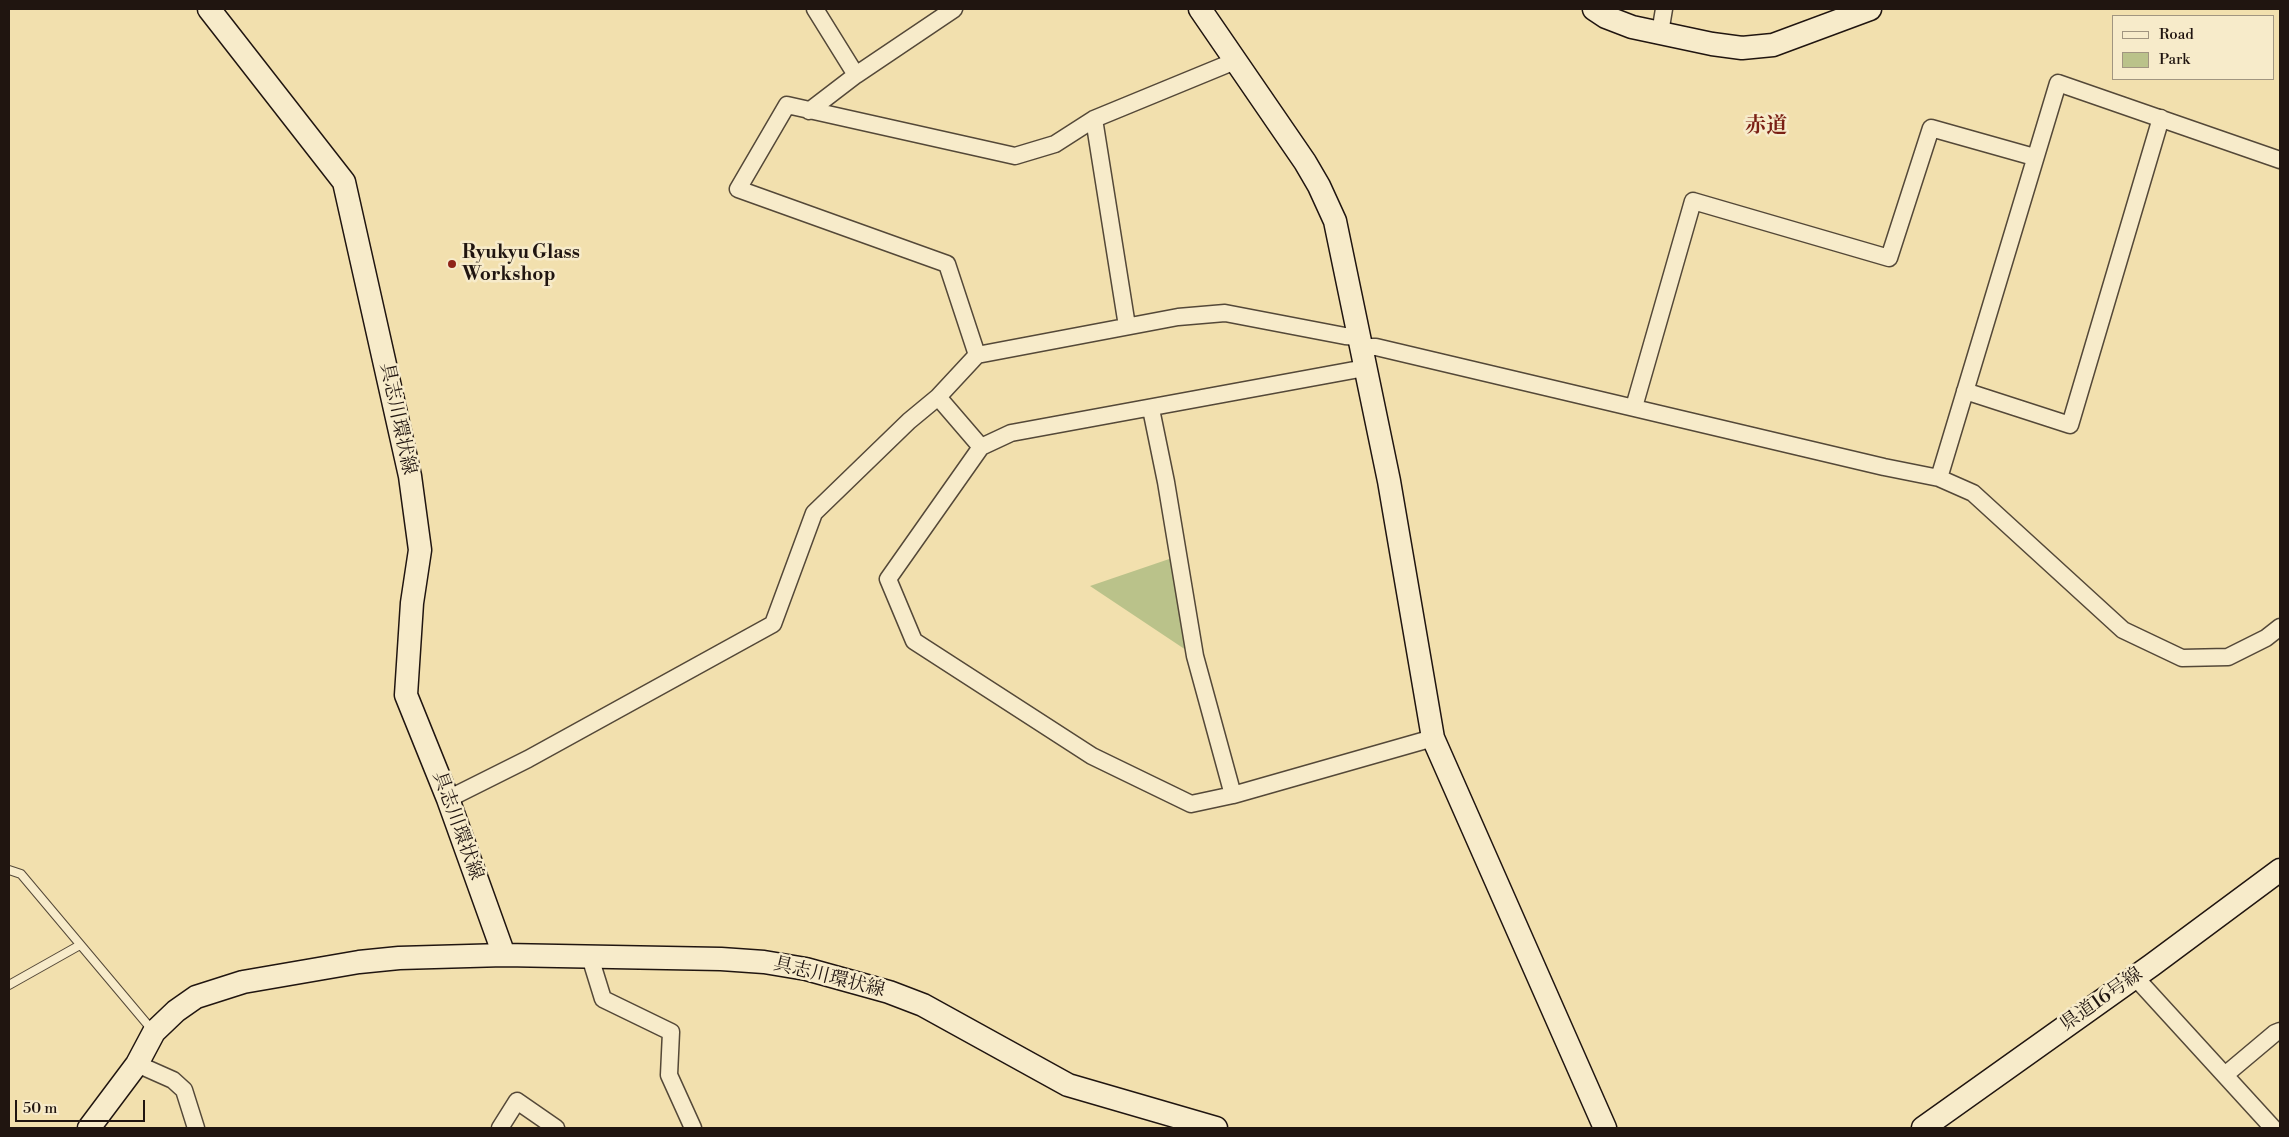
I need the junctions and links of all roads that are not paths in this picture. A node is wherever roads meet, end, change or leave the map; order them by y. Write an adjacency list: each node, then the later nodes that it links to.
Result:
1 (209, 9): 28 (main road, 具志川環状線)
2 (815, 9): 10 (street)
3 (954, 9): 10 (street)
4 (1200, 9): 9 (main road)
5 (1594, 9): 8 (main road)
6 (1664, 9): 8 (street)
7 (1870, 9): 8 (main road)
8 (1660, 33)
9 (1235, 61): 13 (street); 17 (main road)
10 (856, 75): 11 (street)
11 (809, 111): 13 (street); 18 (street)
12 (2161, 118): 14 (street); 15 (street); 19 (street)
13 (1094, 119): 16 (street)
14 (2034, 158): 19 (street); 21 (street)
15 (2280, 160)
16 (1127, 326): 17 (street); 18 (street)
17 (1361, 350): 21 (street); 22 (street); 26 (main road)
18 (977, 355): 20 (street)
19 (1965, 391): 24 (street)
20 (938, 397): 23 (street); 28 (street)
21 (1634, 407): 24 (street)
22 (1151, 408): 23 (street); 27 (street)
23 (981, 447): 27 (street)
24 (1939, 478): 25 (street)
25 (2280, 627)
26 (1433, 738): 27 (street); 47 (main road)
27 (1233, 795)
28 (448, 799): 32 (main road, 具志川環状線)
29 (9, 870): 31 (lane)
30 (2280, 870): 34 (main road, 県道16号線)
31 (80, 945): 35 (lane); 37 (lane)
32 (504, 955): 33 (main road, 具志川環状線); 37 (main road)
33 (590, 957): 45 (street); 46 (main road, 具志川環状線)
34 (2135, 977): 39 (street); 40 (main road, 県道16号線)
35 (9, 985)
36 (2280, 1031): 39 (street)
37 (154, 1032): 38 (main road)
38 (137, 1064): 41 (main road); 42 (street)
39 (2225, 1075): 48 (street)
40 (1937, 1124)
41 (89, 1128)
42 (196, 1128)
43 (500, 1128): 44 (street)
44 (556, 1128)
45 (693, 1128)
46 (1216, 1128)
47 (1605, 1128)
48 (2273, 1128)

